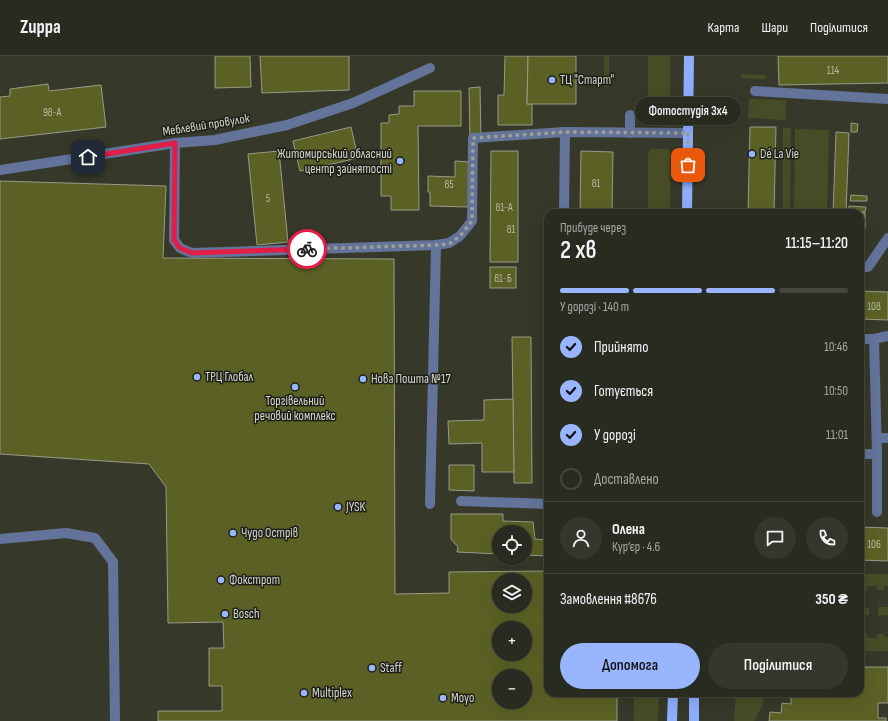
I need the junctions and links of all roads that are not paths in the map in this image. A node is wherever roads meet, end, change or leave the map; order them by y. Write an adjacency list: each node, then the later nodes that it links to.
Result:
1 (690, 56): 8 (main road)
2 (430, 68): 9 (street, Меблевий провулок)
3 (755, 92): 4 (street)
4 (888, 99)
5 (630, 115): 7 (street)
6 (565, 132): 7 (street); 11 (street); 14 (street)
7 (630, 133): 8 (street)
8 (688, 133): 12 (main road)
9 (175, 143): 10 (street, Меблевий провулок); 14 (street)
10 (0, 170)
11 (564, 209)
12 (687, 209)
13 (888, 238): 15 (street)
14 (436, 245): 24 (street)
15 (864, 267)
16 (888, 336): 18 (street)
17 (864, 339): 18 (street)
18 (874, 339): 19 (street)
19 (877, 438): 20 (street); 22 (street)
20 (888, 438)
21 (864, 454): 22 (street)
22 (877, 454): 26 (street)
23 (461, 501): 25 (street)
24 (430, 504)
25 (544, 504)
26 (877, 512)
27 (0, 539): 30 (street)
28 (673, 697): 31 (main road)
29 (694, 697): 32 (main road)
30 (115, 721)
31 (672, 721)
32 (694, 721)

